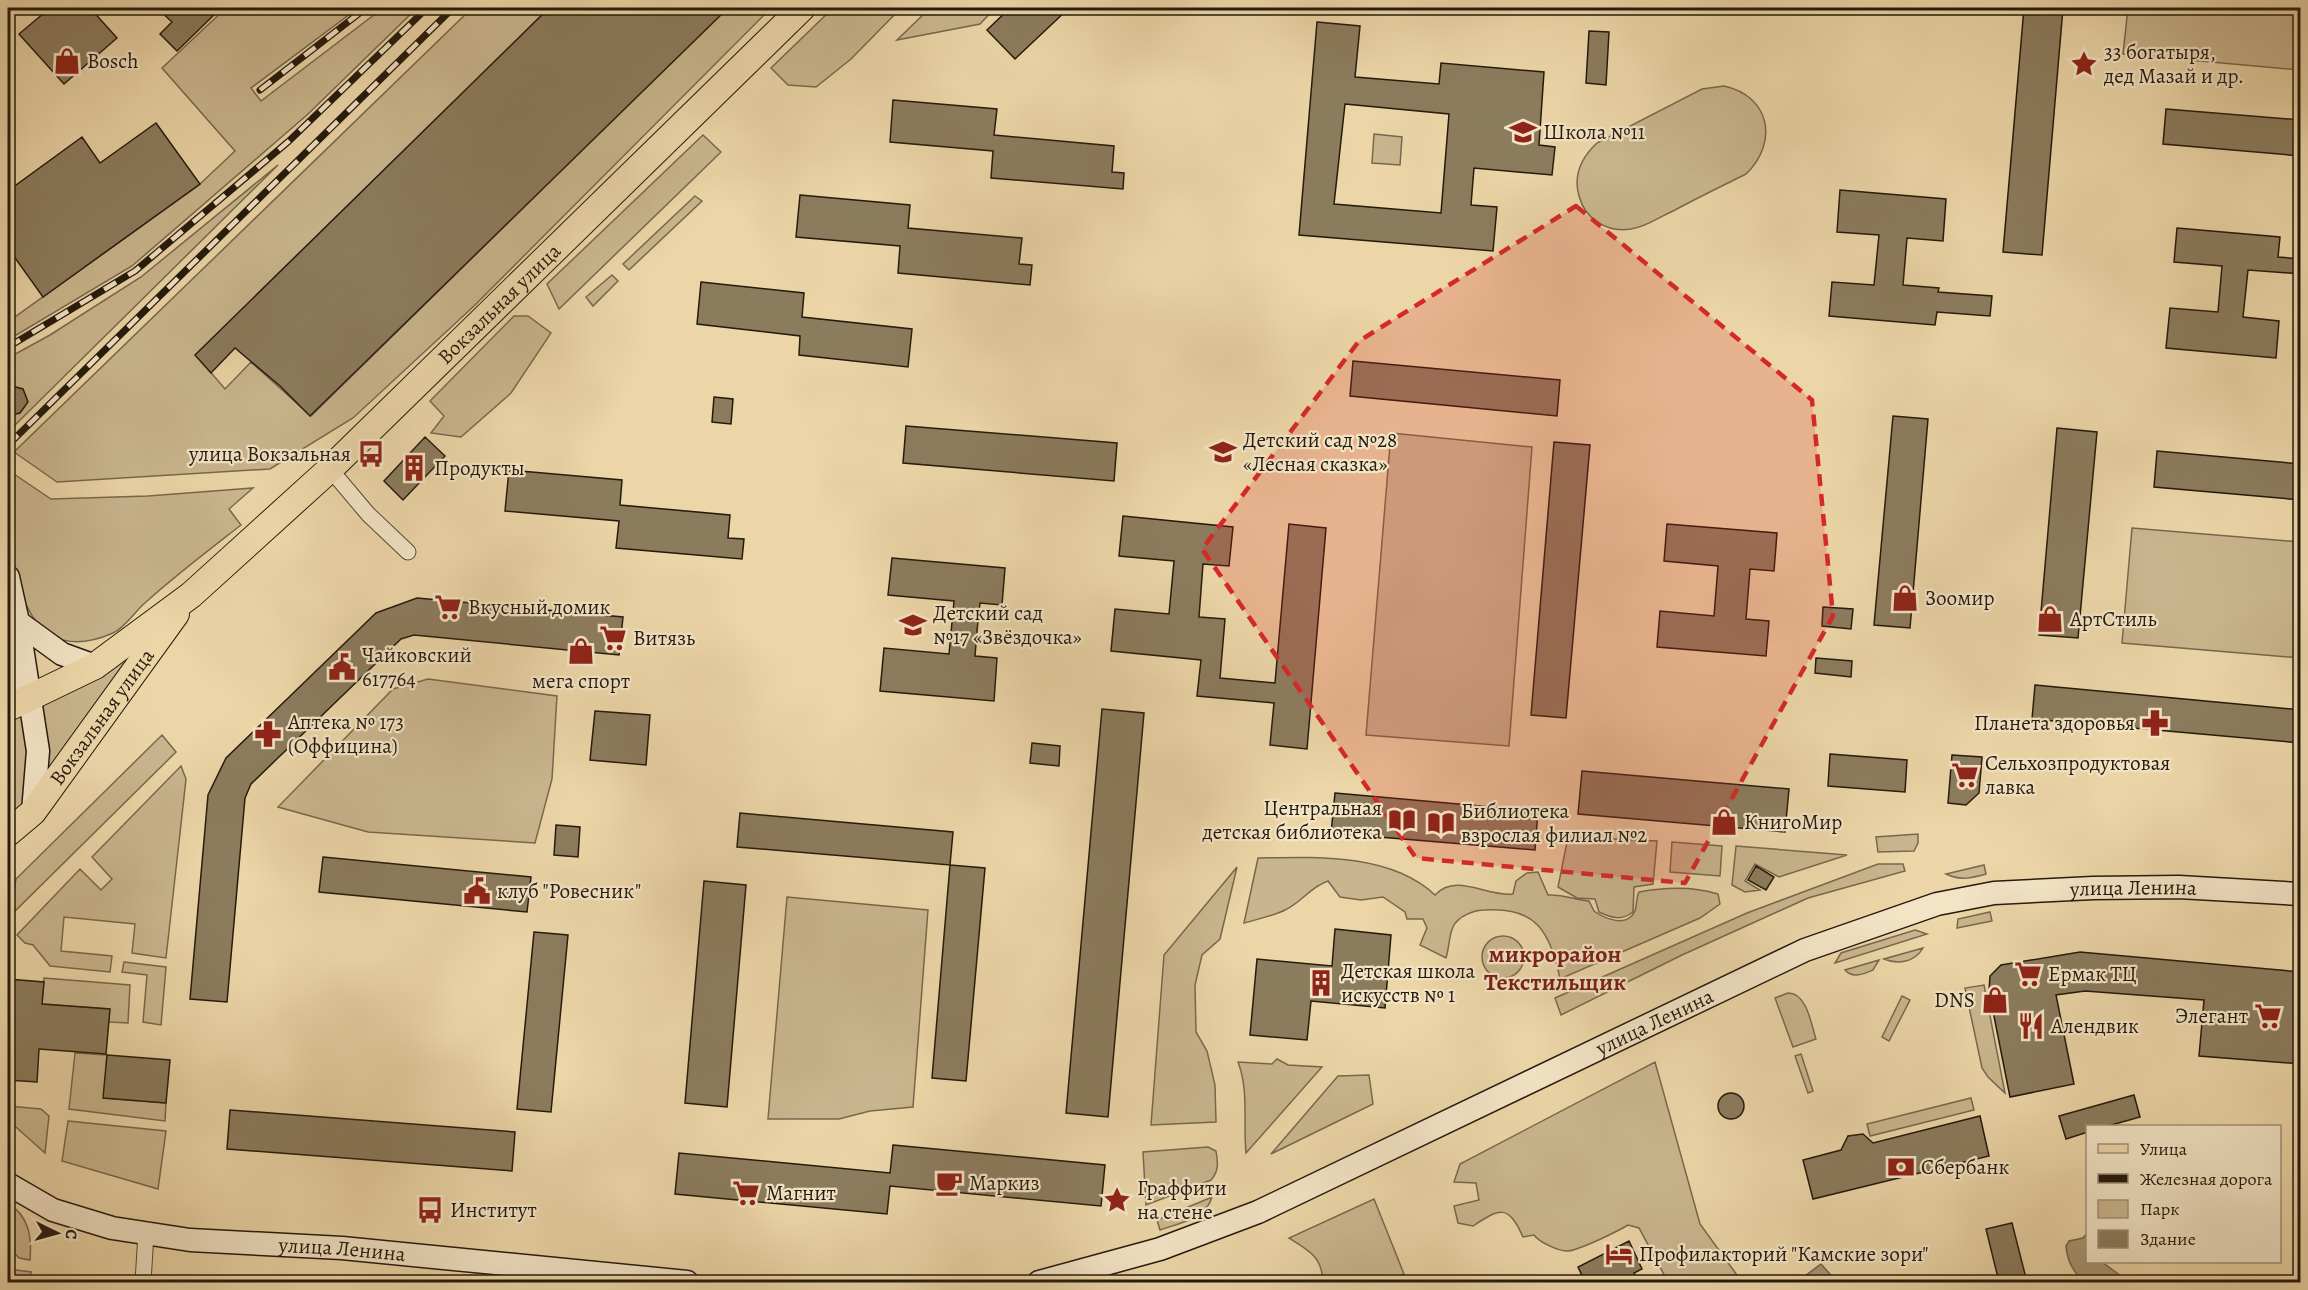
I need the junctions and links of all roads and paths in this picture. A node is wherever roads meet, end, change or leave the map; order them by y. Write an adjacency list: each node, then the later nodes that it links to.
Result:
1 (802, 8): 2 (main road, Вокзальная улица)
2 (330, 469): 3 (street); 5 (main road, Вокзальная улица)
3 (408, 552)
4 (8, 577): 6 (street)
5 (191, 595): 7 (main road, Вокзальная улица); 9 (main road, Вокзальная улица)
6 (18, 622): 7 (street); 8 (street)
7 (94, 666): 8 (main road, Вокзальная улица)
8 (15, 696): 9 (street)
9 (33, 812): 10 (main road, Вокзальная улица)
10 (8, 833)
11 (2301, 894): 16 (street, улица Ленина)
12 (8, 1184): 13 (street, улица Ленина)
13 (146, 1233): 14 (street); 15 (street, улица Ленина)
14 (143, 1282)
15 (687, 1282)
16 (1039, 1282)

